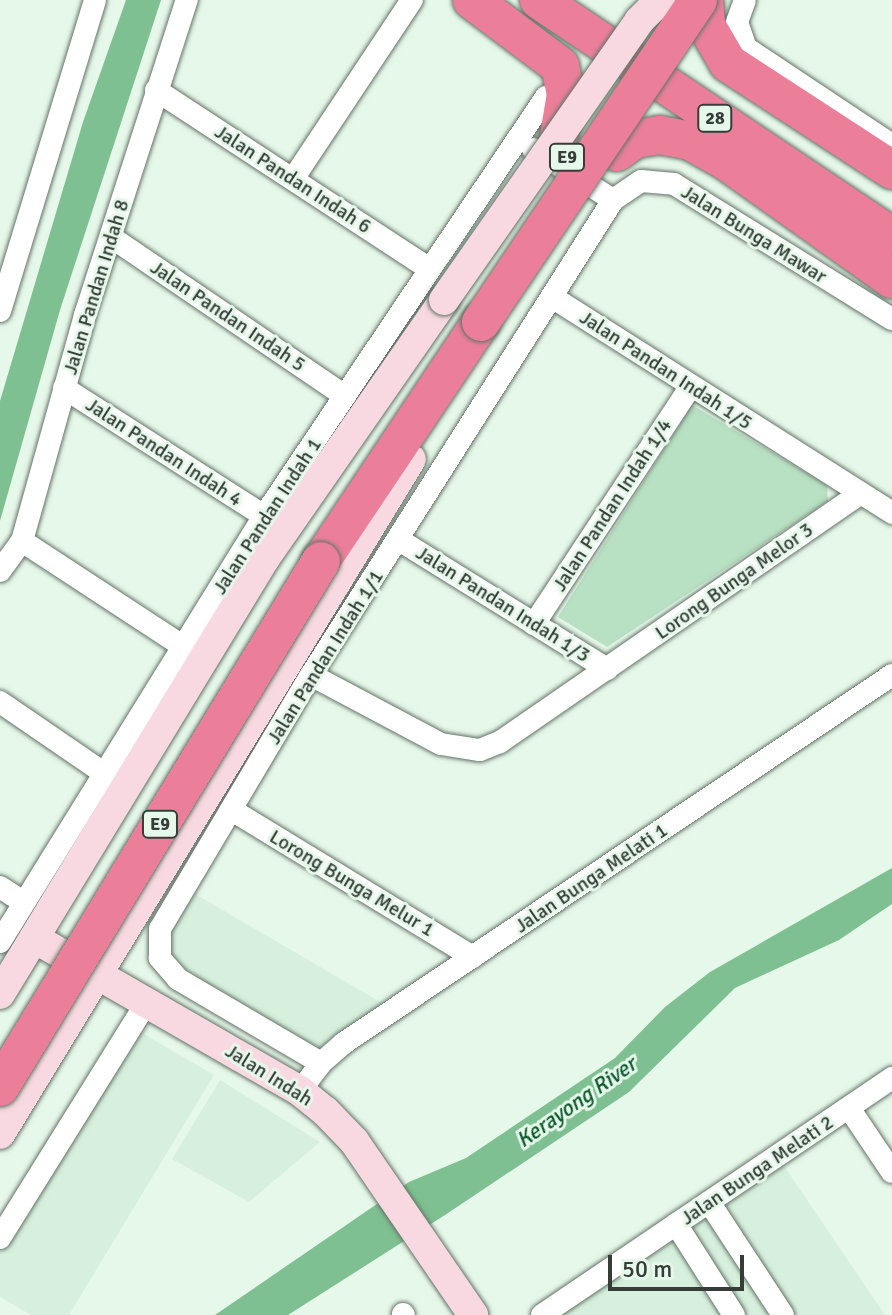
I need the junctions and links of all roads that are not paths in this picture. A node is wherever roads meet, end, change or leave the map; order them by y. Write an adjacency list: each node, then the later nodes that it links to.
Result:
1 (95, 0): 28 (street)
2 (187, 0): 12 (street, Jalan Pandan Indah 8)
3 (412, 0): 20 (street)
4 (472, 0): 15 (highway)
5 (539, 0): 23 (highway, 28)
6 (583, 0): 22 (highway, 28)
7 (660, 0): 15 (main road, bridge)
8 (667, 0): 29 (highway, E9)
9 (701, 0): 11 (highway); 14 (highway, E9, bridge)
10 (745, 0): 11 (street)
11 (747, 63): 17 (street); 19 (highway)
12 (156, 90): 20 (street, Jalan Pandan Indah 6); 24 (street, Jalan Pandan Indah 8)
13 (546, 97): 16 (street, Jalan Pandan Indah 1)
14 (627, 107): 18 (main road); 29 (highway, E9, bridge)
15 (559, 136): 29 (main road, bridge)
16 (518, 139): 21 (street); 25 (street, Jalan Pandan Indah 1)
17 (892, 145)
18 (617, 152): 26 (highway); 29 (main road)
19 (892, 170)
20 (293, 179): 25 (street, Jalan Pandan Indah 6)
21 (613, 200): 27 (street, Jalan Pandan Indah 1/1); 30 (street, Jalan Bunga Mawar)
22 (892, 206)
23 (892, 236)
24 (111, 237): 32 (street, Jalan Pandan Indah 8); 33 (street, Jalan Pandan Indah 5)
25 (430, 269): 33 (street, Jalan Pandan Indah 1)
26 (892, 279)
27 (552, 297): 31 (street, Jalan Pandan Indah 1/5); 37 (street, Jalan Pandan Indah 1/1)
28 (0, 311)
29 (470, 316): 39 (highway, E9); 47 (main road); 53 (main road)
30 (892, 319)
31 (690, 387): 34 (street, Jalan Pandan Indah 1/5); 41 (street, Jalan Pandan Indah 1/4)
32 (64, 388): 36 (street, Jalan Pandan Indah 4); 38 (street, Jalan Pandan Indah 8)
33 (345, 396): 36 (street, Jalan Pandan Indah 1)
34 (860, 494): 35 (street, Jalan Pandan Indah 1/5); 43 (street, Lorong Bunga Melor 3)
35 (892, 513)
36 (264, 516): 42 (street, Jalan Pandan Indah 1)
37 (399, 540): 41 (street, Jalan Pandan Indah 1/3); 44 (street, Jalan Pandan Indah 1/1)
38 (22, 541): 40 (street, Jalan Pandan Indah 8); 42 (street)
39 (311, 554): 61 (highway, E9); 64 (highway, E9, bridge)
40 (0, 571)
41 (534, 624): 43 (street, Jalan Pandan Indah 1/3)
42 (184, 647): 47 (street, Jalan Pandan Indah 1)
43 (607, 669): 44 (street, Lorong Bunga Melor 3)
44 (311, 675): 49 (street, Jalan Pandan Indah 1/1)
45 (892, 675): 56 (street, Jalan Bunga Melati 1)
46 (0, 702): 48 (street)
47 (131, 756): 48 (street, Jalan Pandan Indah 1); 50 (main road)
48 (105, 774): 52 (street, Jalan Pandan Indah 1)
49 (232, 810): 56 (street, Lorong Bunga Melur 1); 62 (street, Jalan Pandan Indah 1/1)
50 (70, 878): 53 (main road); 54 (main road)
51 (0, 887): 52 (street)
52 (23, 902): 55 (street, Jalan Pandan Indah 1)
53 (132, 914): 57 (main road); 59 (main road)
54 (34, 938): 57 (main road, Jalan Indah); 58 (main road)
55 (0, 942)
56 (473, 957): 62 (street, Jalan Bunga Melati 1)
57 (97, 973): 59 (main road, Jalan Indah); 60 (main road)
58 (2, 992): 60 (main road)
59 (143, 1000): 60 (main road); 65 (main road, Jalan Indah); 71 (street)
60 (65, 1028): 67 (main road)
61 (0, 1041)
62 (321, 1063): 65 (street, Jalan Bunga Melati 1)
63 (892, 1078): 66 (street, Jalan Bunga Melati 2)
64 (0, 1087)
65 (300, 1091): 72 (main road, Jalan Indah)
66 (849, 1108): 68 (street); 69 (street, Jalan Bunga Melati 2)
67 (0, 1134)
68 (892, 1172)
69 (709, 1202): 70 (street, Jalan Bunga Melati 2); 75 (street)
70 (676, 1224): 73 (street, Jalan Bunga Melati 2); 74 (street)
71 (0, 1238)
72 (473, 1315)
73 (542, 1315)
74 (734, 1315)
75 (783, 1315)

